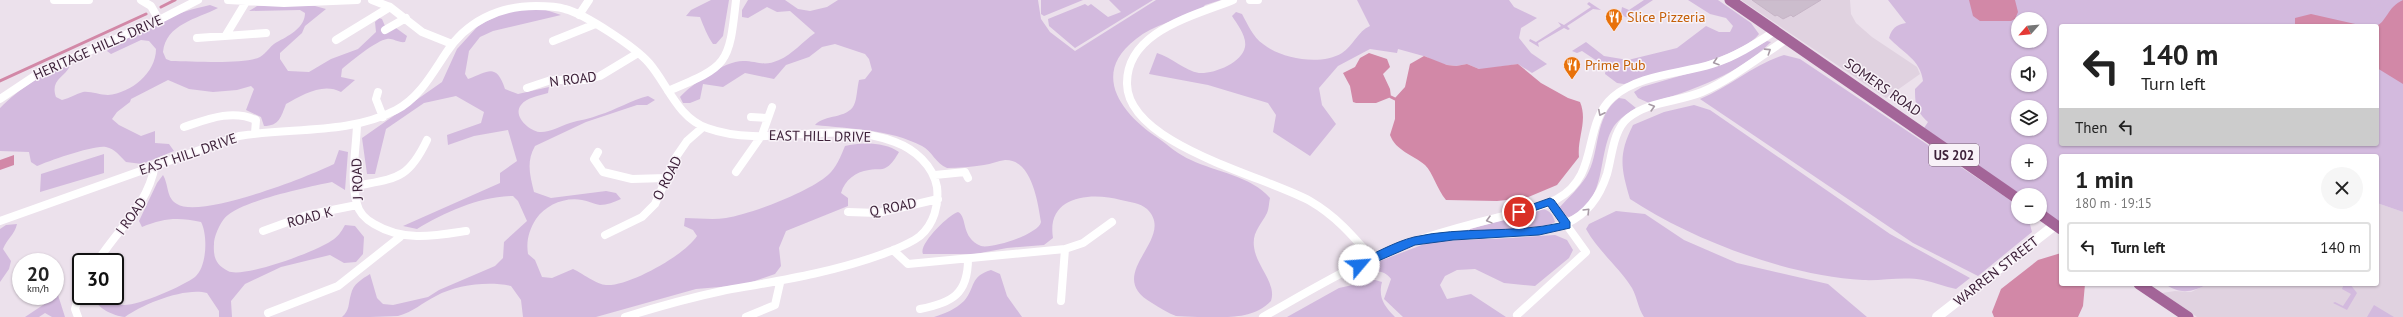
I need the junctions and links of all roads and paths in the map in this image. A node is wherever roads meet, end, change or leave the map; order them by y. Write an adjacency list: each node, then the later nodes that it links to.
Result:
1 (54, 0): 2 (street)
2 (89, 0)
3 (141, 0): 19 (street)
4 (198, 0): 19 (street, HERITAGE HILLS DRIVE)
5 (228, 0): 15 (street)
6 (357, 0): 14 (street)
7 (372, 0): 16 (street)
8 (589, 0): 17 (street)
9 (736, 0): 32 (street)
10 (1232, 0): 70 (street)
11 (1250, 0): 12 (street)
12 (1258, 0)
13 (1730, 0): 22 (main road, SOMERS ROAD / US 202)
14 (306, 1): 15 (street)
15 (246, 2): 24 (street)
16 (390, 8): 18 (street); 27 (street)
17 (578, 15): 20 (street, EAST HILL DRIVE); 29 (street, EAST HILL DRIVE)
18 (406, 18): 21 (street); 29 (street)
19 (159, 20): 34 (street, HERITAGE HILLS DRIVE)
20 (593, 25): 28 (street); 30 (street, EAST HILL DRIVE)
21 (385, 30)
22 (1775, 31): 26 (main road, SOMERS ROAD / US 202); 54 (street, one-way to 54)
23 (266, 33): 24 (street)
24 (226, 35): 25 (street)
25 (197, 38)
26 (1787, 39): 52 (main road, SOMERS ROAD / US 202); 60 (street, one-way to 26)
27 (336, 40)
28 (553, 41)
29 (452, 44): 36 (street, EAST HILL DRIVE)
30 (638, 53): 31 (street, N ROAD); 32 (street, EAST HILL DRIVE)
31 (527, 88)
32 (668, 91): 40 (street, EAST HILL DRIVE)
33 (378, 92): 36 (street)
34 (0, 99)
35 (772, 107): 38 (street)
36 (382, 117): 39 (street, EAST HILL DRIVE)
37 (751, 117): 38 (street)
38 (767, 118): 43 (street)
39 (357, 125): 42 (street, EAST HILL DRIVE); 51 (street, J ROAD)
40 (703, 126): 43 (street, EAST HILL DRIVE); 49 (street, O ROAD)
41 (184, 127): 42 (street)
42 (255, 133): 46 (street, EAST HILL DRIVE)
43 (762, 135): 47 (street); 48 (street, EAST HILL DRIVE)
44 (427, 140): 51 (street)
45 (598, 152): 49 (street)
46 (155, 165): 58 (street, EAST HILL DRIVE); 69 (street, I ROAD)
47 (736, 172)
48 (935, 175): 50 (street); 53 (street)
49 (666, 178): 64 (street, O ROAD)
50 (968, 178)
51 (356, 186): 55 (street, J ROAD)
52 (2011, 194)
53 (938, 199): 56 (street, Q ROAD); 68 (street)
54 (1550, 202): 60 (street); 66 (street, one-way to 66)
55 (357, 205): 62 (street, ROAD K); 65 (street, J ROAD)
56 (848, 212)
57 (2047, 219): 61 (main road)
58 (0, 221)
59 (1112, 222): 67 (street)
60 (1566, 225): 66 (street); 78 (street)
61 (2058, 227): 83 (street, WARREN STREET)
62 (264, 231)
63 (466, 231): 65 (street, J ROAD)
64 (605, 235)
65 (400, 237): 77 (street)
66 (1414, 241): 70 (street)
67 (1065, 249): 71 (street); 74 (street)
68 (893, 250): 71 (street); 72 (street)
69 (104, 253)
70 (1372, 258): 82 (street)
71 (968, 259): 76 (street)
72 (780, 284): 80 (street); 81 (street)
73 (2142, 286): 84 (main road)
74 (1061, 301)
75 (76, 305): 79 (street)
76 (920, 310)
77 (268, 313)
78 (1517, 315)
79 (78, 317)
80 (625, 317)
81 (746, 317)
82 (1262, 317)
83 (1937, 317)
84 (2188, 317)

